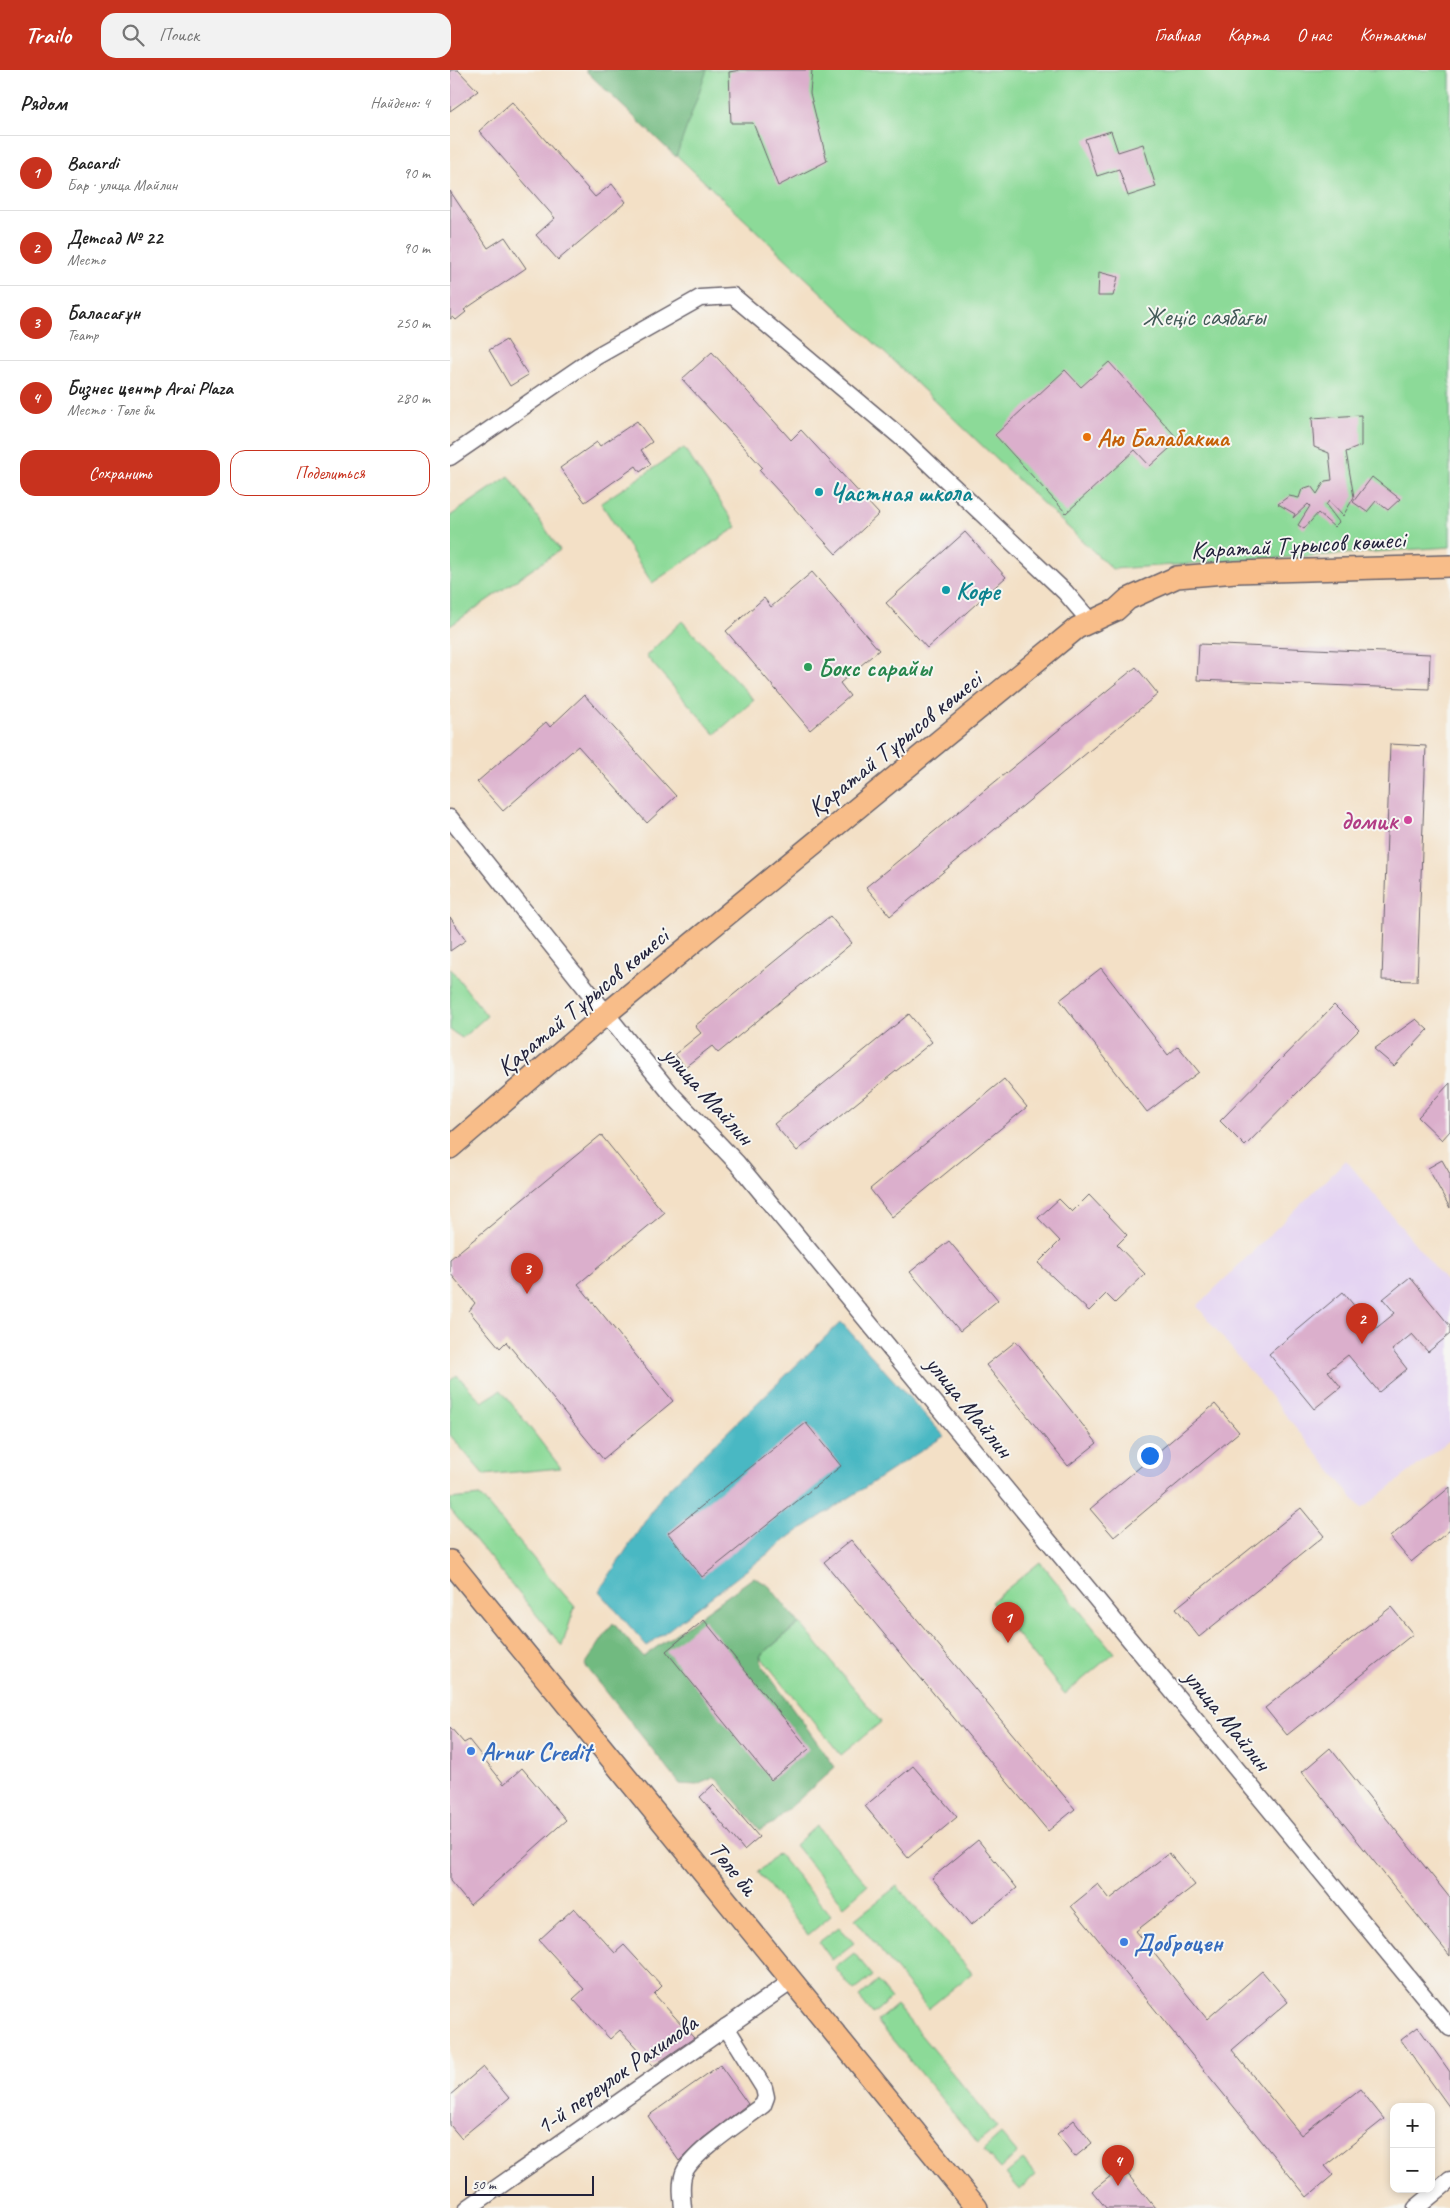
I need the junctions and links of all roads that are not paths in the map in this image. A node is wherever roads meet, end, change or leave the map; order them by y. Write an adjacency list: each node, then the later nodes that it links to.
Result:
1 (450, 457): 3 (street)
2 (1450, 566): 3 (main road, Қаратай Тұрысов көшесі)
3 (1090, 621): 5 (main road, Қаратай Тұрысов көшесі)
4 (450, 818): 5 (street, улица Майлин)
5 (606, 1014): 6 (main road, Қаратай Тұрысов көшесі); 10 (street, улица Майлин)
6 (450, 1148)
7 (450, 1561): 8 (main road, Төле би)
8 (792, 1982): 9 (street, 1-й переулок Рахимова); 14 (main road, Төле би)
9 (726, 2027): 12 (street, 1-й переулок Рахимова); 13 (street)
10 (1450, 2028)
11 (1450, 2180): 15 (street)
12 (468, 2208)
13 (683, 2208)
14 (977, 2208)
15 (1416, 2208)

